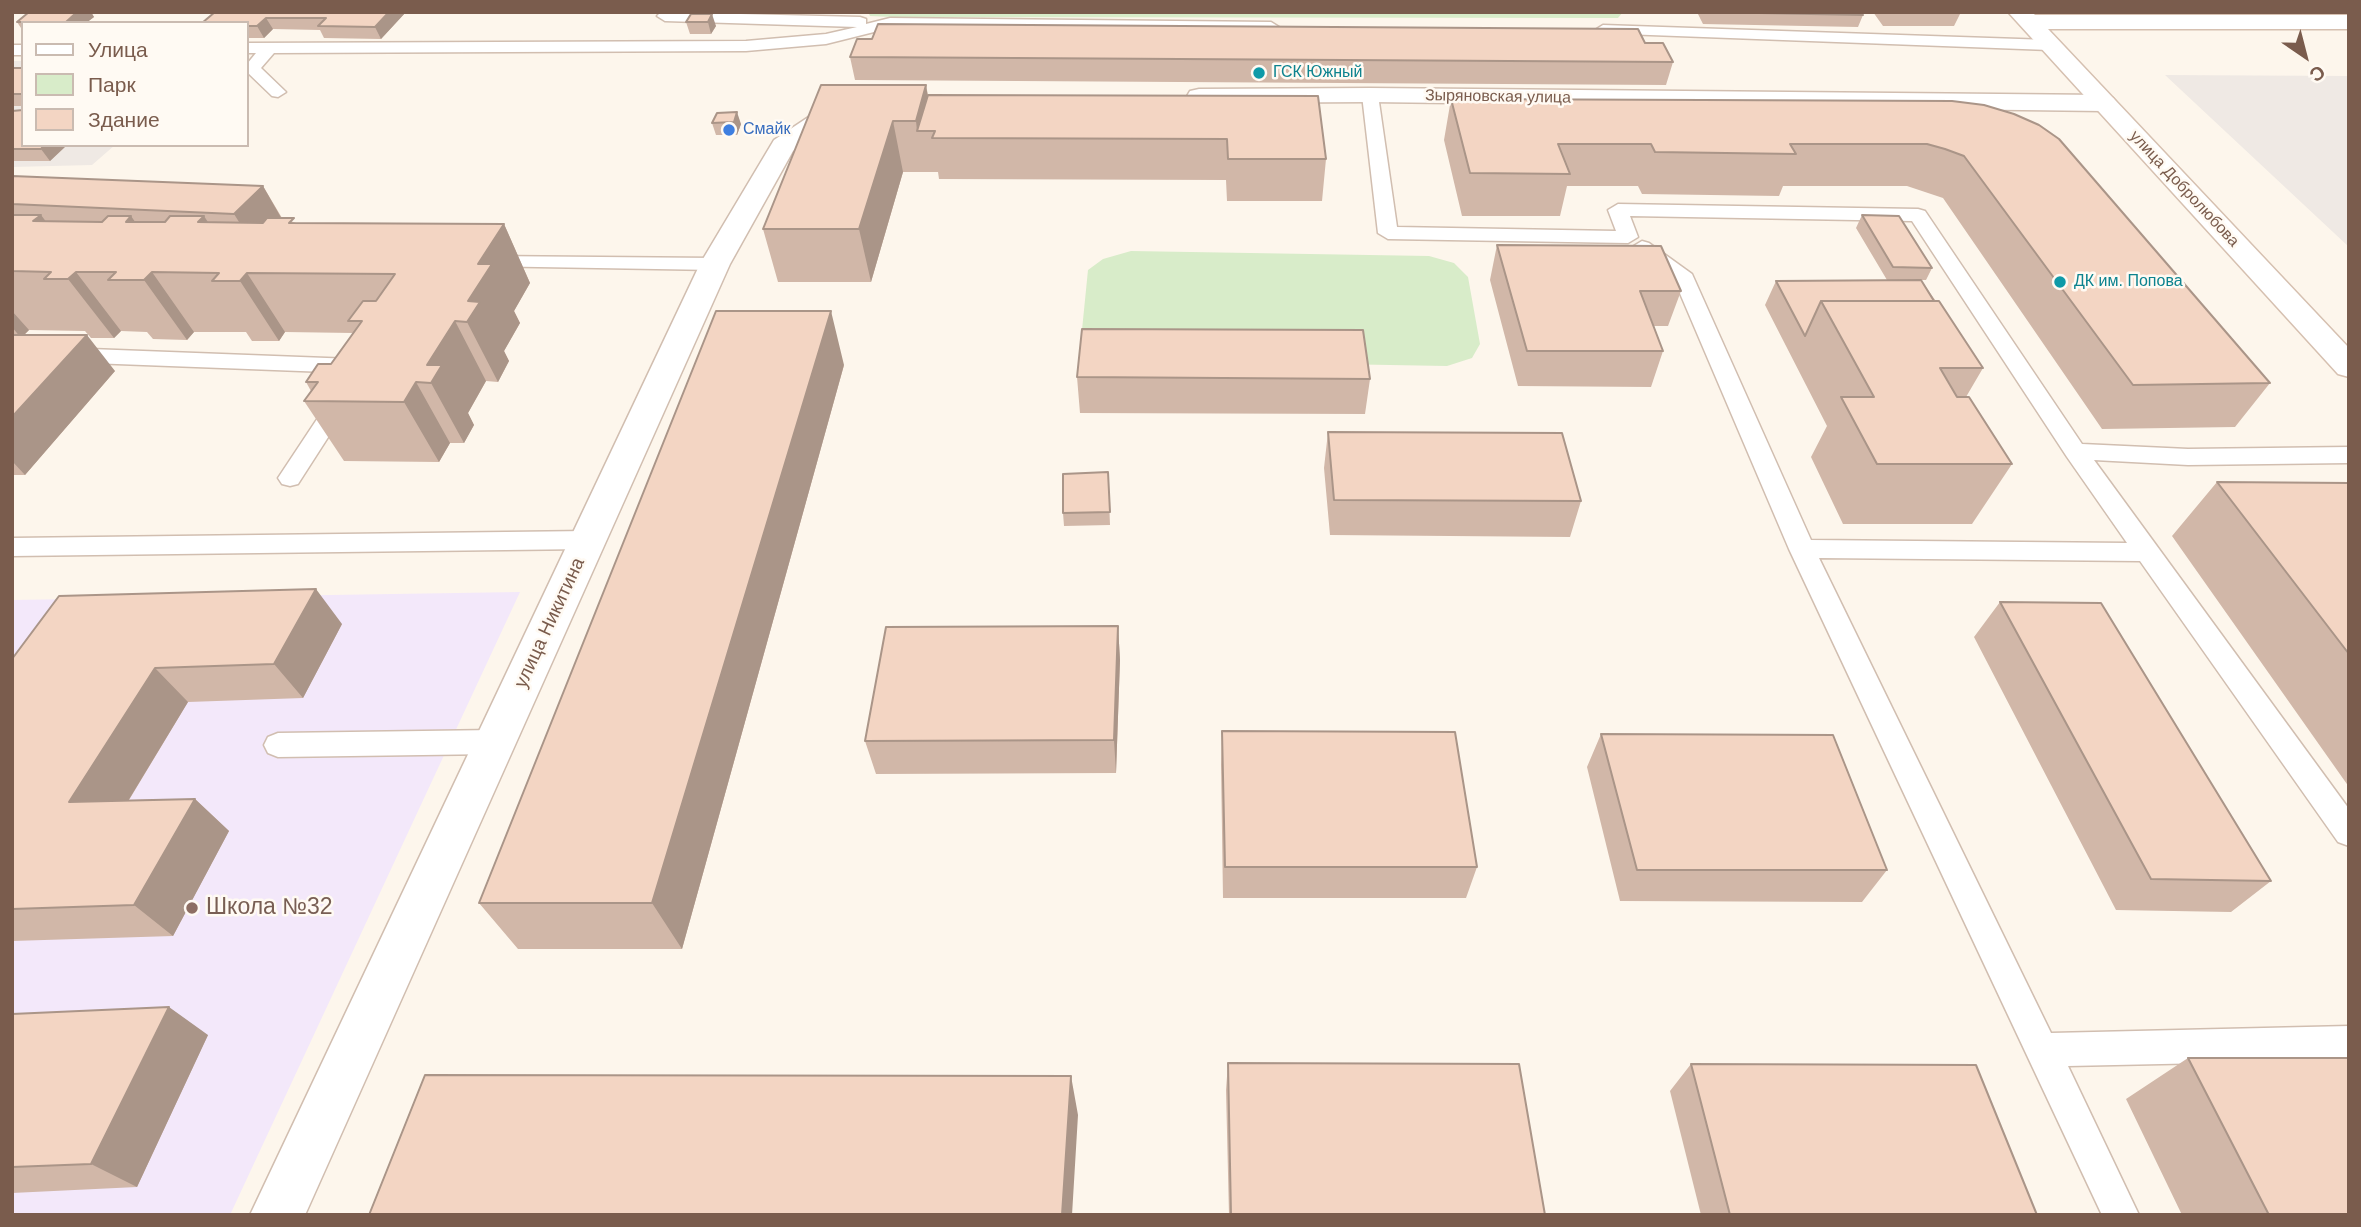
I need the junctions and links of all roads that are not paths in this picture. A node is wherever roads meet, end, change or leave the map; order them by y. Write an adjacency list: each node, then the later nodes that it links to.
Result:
1 (665, 16): 4 (lane)
2 (2023, 17): 3 (street); 8 (street, улица Добролюбова)
3 (2349, 22)
4 (890, 23): 5 (lane); 10 (lane)
5 (1292, 27)
6 (1582, 30): 7 (lane)
7 (1676, 32): 8 (lane); 11 (lane)
8 (2049, 45): 17 (street, улица Добролюбова)
9 (248, 48): 10 (lane)
10 (269, 48): 12 (lane)
11 (1664, 53)
12 (249, 69): 13 (lane)
13 (278, 92)
14 (1370, 95): 15 (street, Зыряновская улица); 17 (street, Зыряновская улица); 18 (lane)
15 (1179, 96)
16 (880, 101): 20 (street, улица Никитина)
17 (2104, 103): 22 (street, улица Добролюбова)
18 (1628, 237): 23 (lane); 28 (lane)
19 (467, 261): 20 (lane)
20 (715, 264): 26 (street, улица Никитина)
21 (12, 353): 25 (lane)
22 (2349, 366)
23 (2075, 451): 24 (lane); 29 (lane)
24 (2349, 455)
25 (290, 478)
26 (588, 540): 27 (lane); 30 (street, улица Никитина)
27 (12, 547)
28 (1802, 549): 29 (lane); 34 (lane)
29 (2148, 552): 32 (lane)
30 (495, 742): 31 (lane); 35 (street, улица Никитина)
31 (278, 745)
32 (2349, 833)
33 (2349, 1042): 34 (lane)
34 (2042, 1050): 36 (lane)
35 (277, 1215)
36 (2121, 1215)

